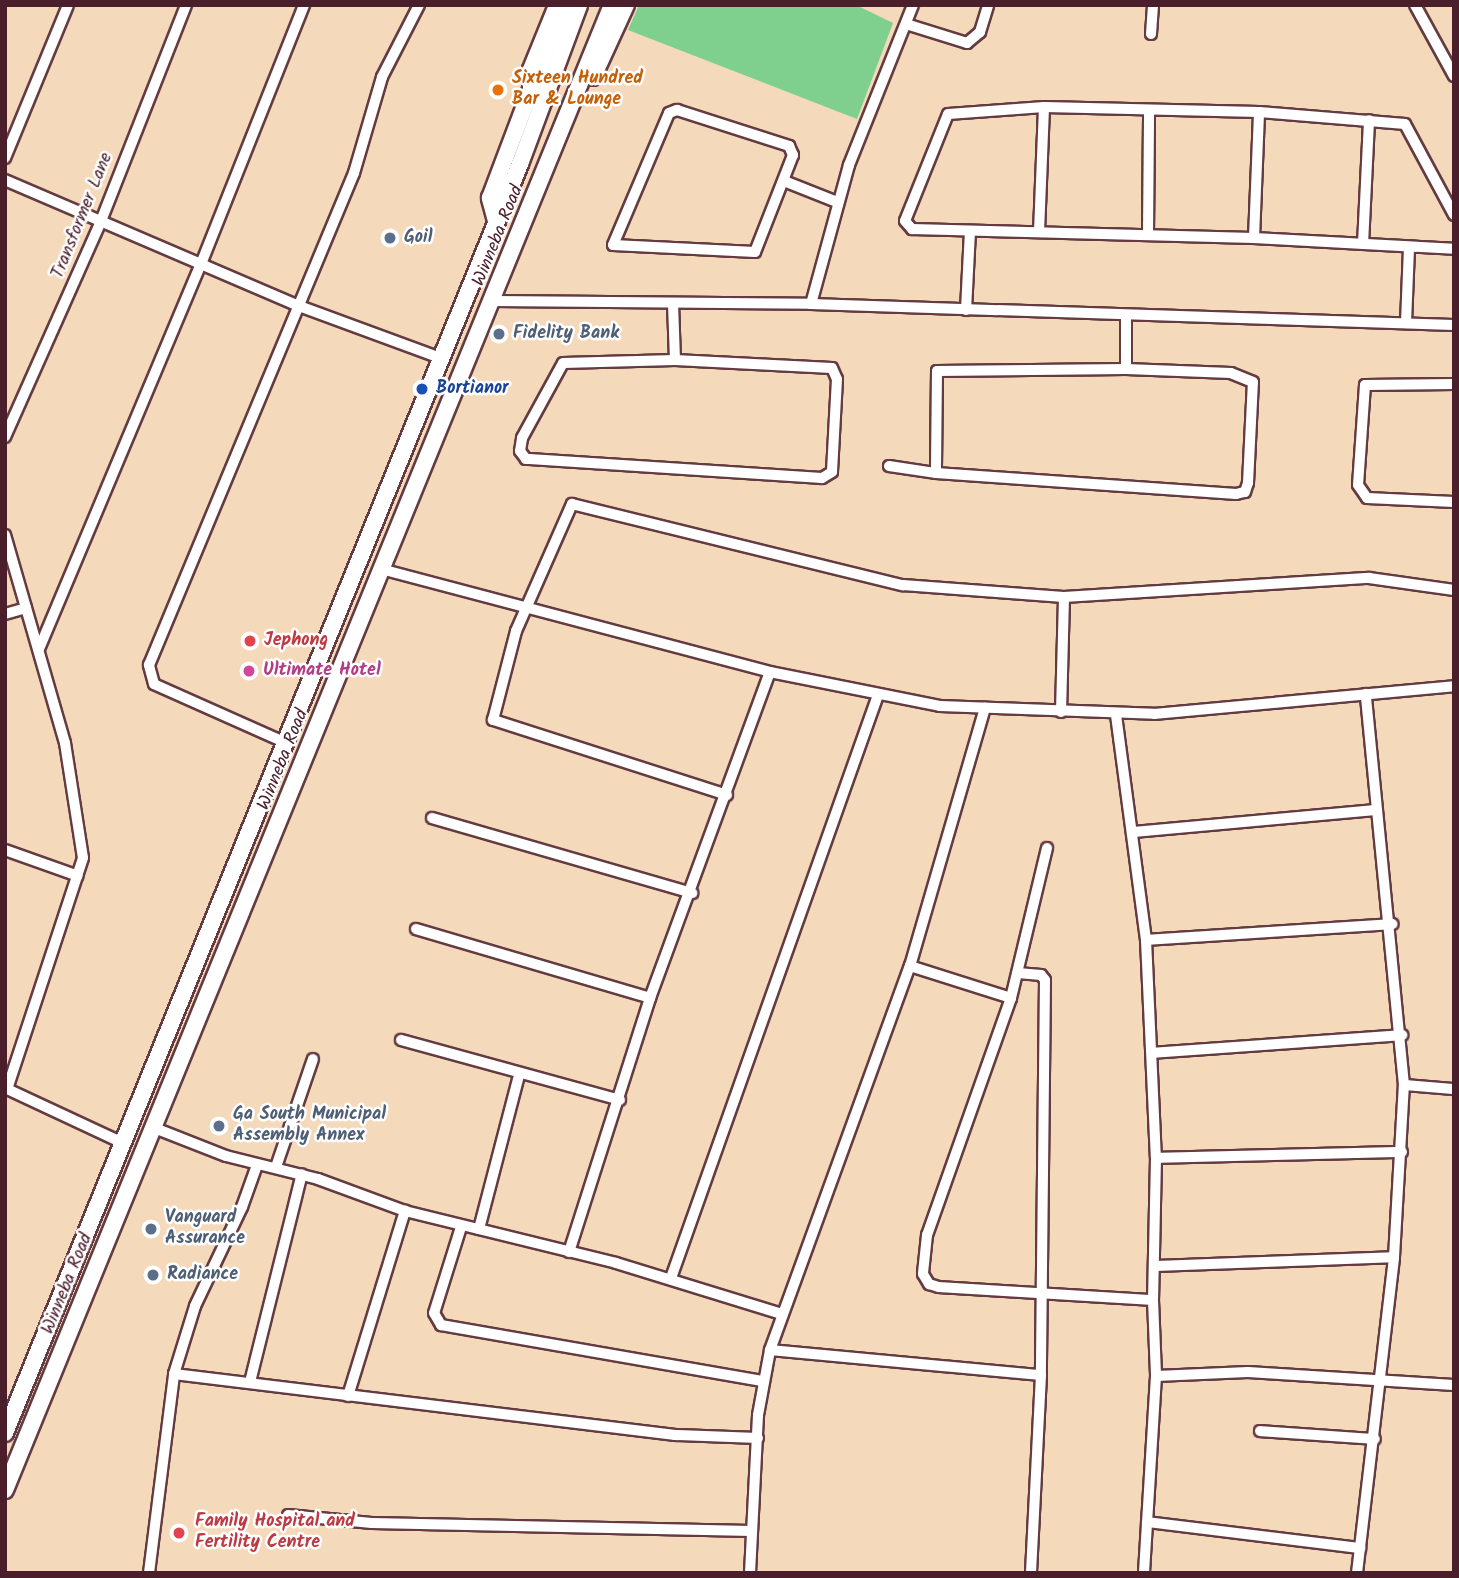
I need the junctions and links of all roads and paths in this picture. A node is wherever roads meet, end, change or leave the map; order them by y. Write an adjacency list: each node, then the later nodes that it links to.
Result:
1 (68, 5): 23 (street)
2 (186, 5): 28 (street, Transformer Lane)
3 (304, 5): 37 (street)
4 (419, 5): 41 (street)
5 (554, 5): 17 (street)
6 (563, 5): 17 (highway)
7 (579, 5): 29 (highway, Winneba Road)
8 (612, 5): 22 (highway, Winneba Road)
9 (626, 5): 22 (highway)
10 (913, 5): 14 (street)
11 (989, 5): 14 (street)
12 (1153, 5): 15 (street)
13 (1415, 5): 16 (street)
14 (906, 24): 26 (street)
15 (1151, 34)
16 (1454, 76)
17 (528, 98): 29 (highway)
18 (1044, 107): 19 (street); 30 (street); 31 (street)
19 (1149, 111): 20 (street); 32 (street)
20 (1259, 112): 21 (street); 33 (street)
21 (1369, 120): 27 (street); 34 (street)
22 (561, 134): 38 (highway, Winneba Road)
23 (5, 159)
24 (5, 180): 28 (street)
25 (784, 181): 25 (street); 26 (street)
26 (836, 202): 40 (street)
27 (1454, 215)
28 (101, 221): 37 (street); 50 (street, Transformer Lane)
29 (496, 221): 46 (highway, Winneba Road)
30 (970, 231): 31 (street); 42 (street)
31 (1039, 232): 32 (street)
32 (1147, 234): 33 (street)
33 (1254, 238): 34 (street)
34 (1363, 244): 35 (street)
35 (1409, 248): 36 (street); 44 (street)
36 (1454, 249)
37 (201, 264): 41 (street); 61 (street)
38 (493, 301): 39 (street); 55 (highway, Winneba Road)
39 (673, 303): 40 (street); 47 (street)
40 (811, 303): 42 (street)
41 (299, 306): 46 (street); 70 (street)
42 (966, 310): 43 (street)
43 (1126, 317): 44 (street); 48 (street)
44 (1406, 323): 45 (street)
45 (1454, 325)
46 (440, 358): 69 (highway, Winneba Road)
47 (675, 360): 47 (street)
48 (1126, 369): 52 (street); 52 (street)
49 (1454, 384): 53 (street)
50 (5, 438)
51 (890, 466): 52 (street)
52 (936, 473)
53 (1454, 502)
54 (5, 535): 58 (street)
55 (381, 569): 59 (street); 71 (highway, Winneba Road)
56 (1454, 590): 57 (street)
57 (1063, 597): 59 (street); 67 (street)
58 (26, 608): 60 (street); 61 (street)
59 (525, 609): 62 (street); 72 (street)
60 (5, 614)
61 (38, 649): 78 (street)
62 (770, 672): 65 (street); 72 (street)
63 (1454, 686): 64 (street)
64 (1366, 694): 68 (street); 73 (street)
65 (878, 695): 66 (street); 111 (street)
66 (985, 708): 67 (street); 83 (street)
67 (1061, 712): 68 (street)
68 (1116, 715): 75 (street)
69 (294, 718): 70 (highway, Winneba Road); 71 (highway)
70 (284, 743): 87 (highway, Winneba Road)
71 (309, 751): 88 (highway, Winneba Road)
72 (727, 795): 79 (street)
73 (1376, 810): 75 (street); 80 (street)
74 (432, 818): 79 (street)
75 (1133, 832): 82 (street)
76 (1047, 848): 84 (street)
77 (5, 850): 78 (street)
78 (78, 876): 95 (street)
79 (692, 893): 85 (street)
80 (1392, 924): 82 (street); 89 (street)
81 (416, 929): 85 (street)
82 (1146, 940): 91 (street)
83 (910, 966): 86 (street); 114 (street)
84 (1018, 973): 86 (street); 112 (street)
85 (650, 998): 97 (street)
86 (1012, 998): 112 (street)
87 (175, 1011): 88 (highway); 99 (highway, Winneba Road)
88 (198, 1022): 98 (highway, Winneba Road)
89 (1402, 1035): 91 (street); 94 (street)
90 (401, 1040): 93 (street)
91 (1152, 1052): 101 (street)
92 (313, 1059): 103 (street)
93 (519, 1075): 97 (street); 107 (street)
94 (1404, 1085): 96 (street); 100 (street)
95 (6, 1089): 99 (street)
96 (1454, 1089)
97 (620, 1100): 108 (street)
98 (152, 1127): 102 (street); 128 (highway, Winneba Road)
99 (121, 1143): 125 (highway, Winneba Road)
100 (1402, 1152): 101 (street); 109 (street)
101 (1156, 1158): 110 (street)
102 (257, 1164): 103 (street); 116 (street)
103 (276, 1167): 104 (street)
104 (302, 1174): 105 (street); 121 (street)
105 (405, 1211): 106 (street); 123 (street)
106 (461, 1227): 107 (street); 120 (street)
107 (479, 1229): 108 (street)
108 (569, 1252): 111 (street)
109 (1394, 1257): 110 (street); 119 (street)
110 (1154, 1266): 113 (street)
111 (671, 1278): 114 (street)
112 (1042, 1296): 113 (street); 117 (street)
113 (1153, 1300): 118 (street)
114 (782, 1314): 115 (street)
115 (771, 1350): 117 (street); 120 (street)
116 (174, 1374): 121 (street); 133 (street)
117 (1041, 1375): 135 (street)
118 (1156, 1376): 119 (street); 130 (street)
119 (1379, 1380): 122 (street); 127 (street)
120 (762, 1381): 126 (street)
121 (250, 1382): 123 (street)
122 (1454, 1385)
123 (348, 1396): 126 (street)
124 (1260, 1431): 127 (street)
125 (5, 1433)
126 (758, 1438): 131 (street)
127 (1375, 1439): 132 (street)
128 (5, 1490)
129 (288, 1515): 131 (street)
130 (1147, 1522): 132 (street); 136 (street)
131 (752, 1531): 134 (street)
132 (1360, 1548): 137 (street)
133 (149, 1573)
134 (750, 1573)
135 (1031, 1573)
136 (1144, 1573)
137 (1357, 1573)

